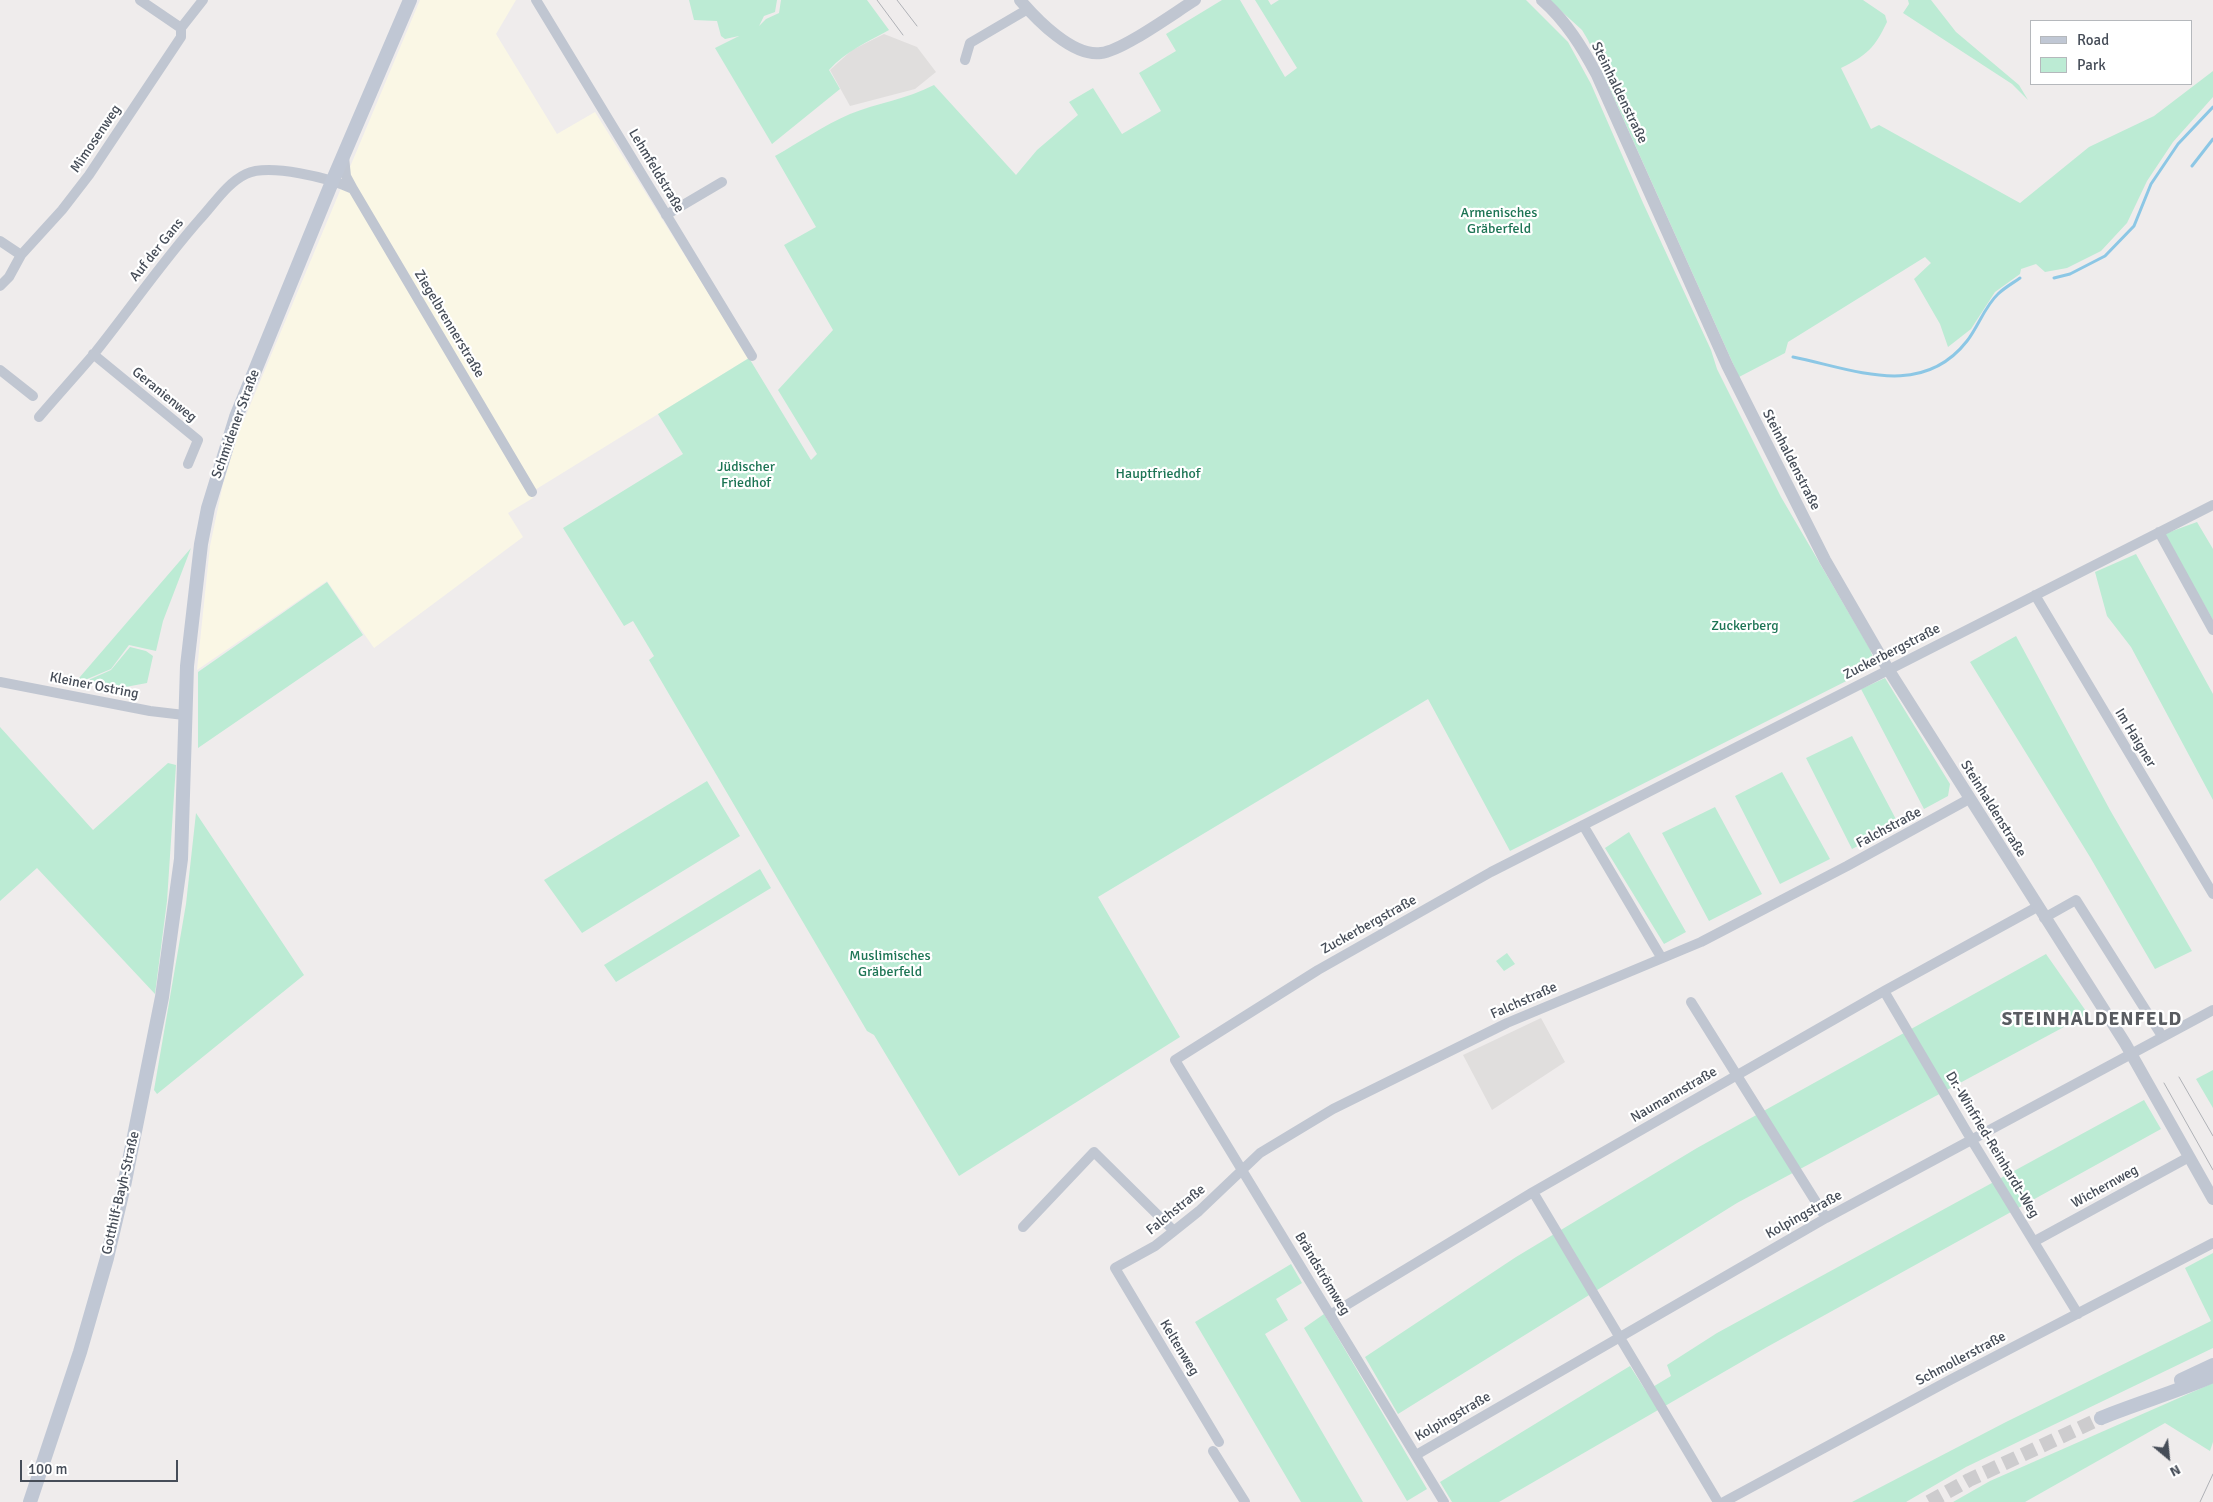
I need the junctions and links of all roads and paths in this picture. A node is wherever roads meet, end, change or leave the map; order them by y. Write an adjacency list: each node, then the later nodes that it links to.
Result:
1 (140, 0): 8 (street)
2 (203, 0): 8 (street, Mimosenweg)
3 (410, 0): 10 (main road, Schmidener Straße)
4 (536, 0): 14 (street, Lehmfeldstraße)
5 (1195, 0): 7 (street)
6 (1542, 0): 29 (street, Steinhaldenstraße)
7 (1024, 4): 9 (street)
8 (181, 28): 16 (street, Mimosenweg)
9 (965, 60)
10 (344, 154): 11 (main road, Schmidener Straße); 13 (street, Ziegelbrennerstraße)
11 (332, 182): 13 (street); 18 (street, Auf der Gans); 31 (main road, Schmidener Straße)
12 (722, 182): 14 (street)
13 (353, 189): 24 (street, Ziegelbrennerstraße)
14 (666, 215): 19 (street, Lehmfeldstraße)
15 (0, 241): 16 (street)
16 (21, 255): 17 (street, Mimosenweg)
17 (0, 286)
18 (93, 354): 22 (street, Auf der Gans); 23 (street, Geranienweg)
19 (752, 356)
20 (0, 370): 21 (street)
21 (33, 396)
22 (39, 417)
23 (188, 464)
24 (532, 492)
25 (2213, 505): 26 (street, Zuckerbergstraße)
26 (2159, 532): 27 (street, Zuckerbergstraße); 28 (street)
27 (2035, 596): 29 (street, Zuckerbergstraße); 35 (street, Im Haigner)
28 (2213, 630)
29 (1888, 669): 32 (street, Steinhaldenstraße); 33 (street, Zuckerbergstraße)
30 (0, 682): 31 (street, Kleiner Ostring)
31 (184, 715): 34 (main road, Schmidener Straße)
32 (1969, 799): 36 (street, Steinhaldenstraße); 38 (street, Falchstraße)
33 (1583, 825): 38 (street); 44 (street, Zuckerbergstraße)
34 (180, 876): 67 (main road, Gotthilf-Bayh-Straße)
35 (2211, 888)
36 (2037, 907): 37 (street, Steinhaldenstraße); 39 (street, Naumannstraße)
37 (2044, 918): 42 (street); 43 (street, Steinhaldenstraße)
38 (1661, 957): 48 (street, Falchstraße)
39 (1884, 991): 45 (street, Naumannstraße); 46 (street, Dr.-Winfried-Reinhardt-Weg)
40 (1692, 1002): 45 (street)
41 (2213, 1010): 42 (street, Kolpingstraße)
42 (2162, 1036): 43 (street, Kolpingstraße)
43 (2130, 1054): 46 (street, Kolpingstraße); 47 (street, Steinhaldenstraße)
44 (1176, 1060): 48 (street, Brändströmweg)
45 (1736, 1075): 49 (street, Naumannstraße); 51 (street)
46 (1971, 1139): 51 (street, Kolpingstraße); 54 (street, Dr.-Winfried-Reinhardt-Weg)
47 (2188, 1157): 50 (street, Steinhaldenstraße); 54 (street, Wichernweg)
48 (1242, 1170): 53 (street, Falchstraße); 58 (street, Brändströmweg)
49 (1533, 1192): 58 (street, Naumannstraße); 59 (street)
50 (2213, 1199)
51 (1826, 1218): 59 (street, Kolpingstraße)
52 (1023, 1227): 53 (street)
53 (1174, 1231): 56 (street, Falchstraße)
54 (2035, 1241): 57 (street, Dr.-Winfried-Reinhardt-Weg)
55 (2213, 1243): 57 (street, Schmollerstraße)
56 (1116, 1268): 64 (street, Keltenweg)
57 (2078, 1314): 71 (street, Schmollerstraße)
58 (1330, 1315): 66 (street, Brändströmweg)
59 (1620, 1335): 66 (street, Kolpingstraße); 70 (street)
60 (2213, 1364): 62 (main road)
61 (2213, 1376): 62 (main road)
62 (2148, 1400): 63 (main road)
63 (2101, 1418)
64 (1219, 1442)
65 (1213, 1451): 68 (street)
66 (1416, 1455): 69 (street, Brändströmweg)
67 (30, 1502)
68 (1244, 1502)
69 (1444, 1502)
70 (1718, 1502)
71 (1724, 1502)

